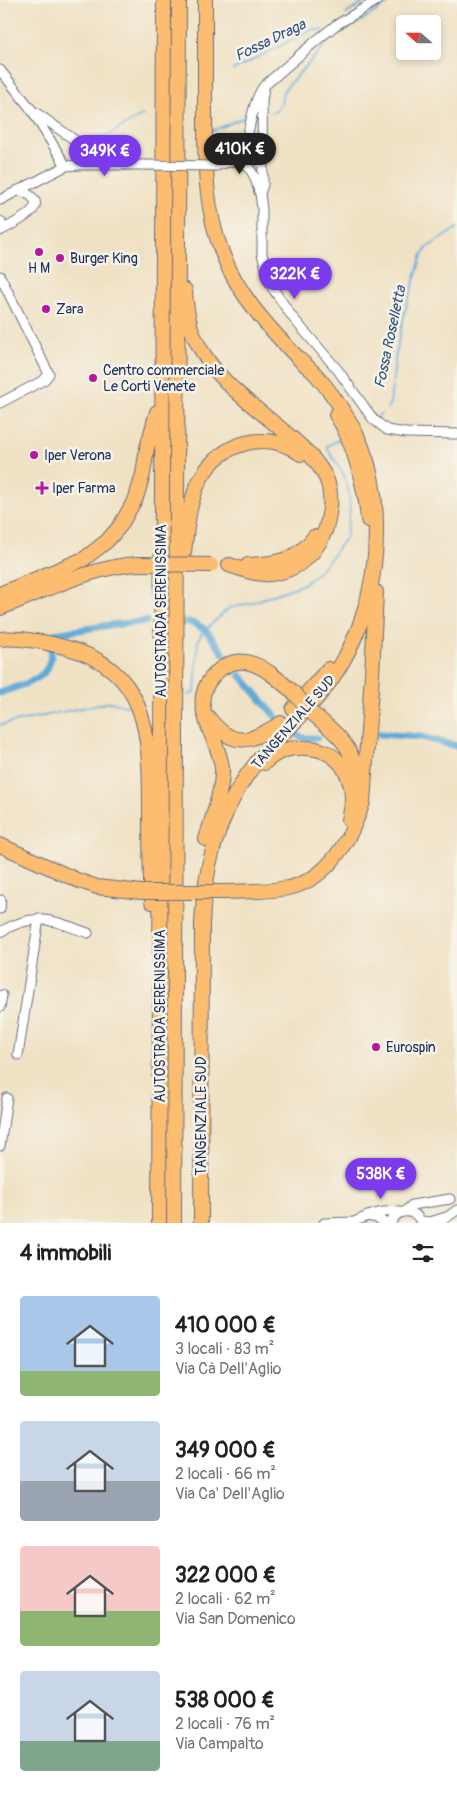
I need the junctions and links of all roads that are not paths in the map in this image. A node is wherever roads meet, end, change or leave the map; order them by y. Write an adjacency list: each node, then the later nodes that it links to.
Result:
1 (164, 0): 20 (highway, AUTOSTRADA SERENISSIMA)
2 (179, 0): 18 (highway, AUTOSTRADA SERENISSIMA)
3 (197, 0): 32 (highway, TANGENZIALE SUD)
4 (205, 0): 23 (highway, TANGENZIALE SUD)
5 (378, 0): 7 (street)
6 (0, 70): 8 (street)
7 (264, 86): 10 (street); 15 (street)
8 (30, 109): 9 (street); 12 (street)
9 (83, 146): 11 (street); 13 (street)
10 (235, 161): 13 (street, bridge); 15 (street)
11 (84, 165): 12 (street); 13 (street)
12 (66, 166): 14 (street)
13 (111, 166)
14 (18, 190): 16 (street); 17 (street)
15 (260, 193): 22 (street)
16 (0, 200)
17 (0, 224)
18 (178, 226): 24 (highway); 29 (highway, AUTOSTRADA SERENISSIMA)
19 (0, 276): 21 (street)
20 (162, 392): 26 (highway); 43 (highway, AUTOSTRADA SERENISSIMA)
21 (0, 404)
22 (457, 434)
23 (376, 529): 33 (highway, TANGENZIALE SUD); 34 (highway)
24 (229, 566): 25 (highway, bridge); 29 (highway)
25 (53, 588): 27 (highway); 28 (highway)
26 (0, 594)
27 (0, 608)
28 (0, 615)
29 (176, 618): 57 (highway, AUTOSTRADA SERENISSIMA)
30 (0, 639): 43 (highway)
31 (202, 705): 32 (highway); 34 (highway, bridge); 35 (highway)
32 (281, 723): 35 (highway, TANGENZIALE SUD)
33 (226, 811): 37 (highway); 59 (highway, TANGENZIALE SUD)
34 (352, 830): 37 (highway)
35 (206, 839): 58 (highway, TANGENZIALE SUD)
36 (0, 844): 37 (highway, bridge)
37 (310, 879)
38 (0, 900): 39 (street)
39 (0, 909)
40 (39, 918): 41 (street); 42 (street); 46 (street)
41 (0, 932)
42 (88, 933)
43 (160, 952): 56 (highway, AUTOSTRADA SERENISSIMA)
44 (2, 995): 45 (street)
45 (0, 1007)
46 (18, 1055)
47 (8, 1098): 48 (street)
48 (0, 1146)
49 (450, 1199): 51 (street)
50 (457, 1210): 53 (street)
51 (403, 1212): 52 (street); 55 (street); 62 (street)
52 (366, 1216): 54 (street); 61 (street)
53 (442, 1220): 55 (street)
54 (353, 1222): 60 (street)
55 (421, 1222)
56 (160, 1223)
57 (174, 1223)
58 (193, 1223)
59 (201, 1223)
60 (324, 1223)
61 (385, 1223)
62 (391, 1223)

